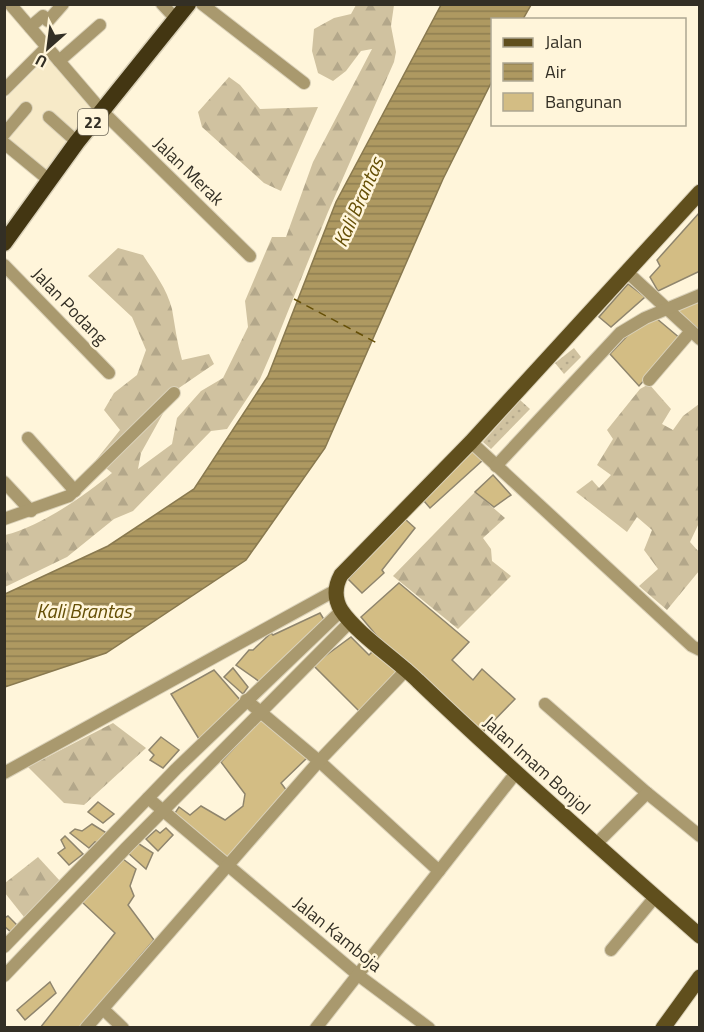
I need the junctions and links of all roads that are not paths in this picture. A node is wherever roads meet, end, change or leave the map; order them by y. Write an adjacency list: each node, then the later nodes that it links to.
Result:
1 (10, 4): 8 (street, Jalan Merak)
2 (63, 4): 8 (street)
3 (162, 4): 6 (street)
4 (188, 4): 6 (highway, 22)
5 (202, 4): 11 (street)
6 (176, 19): 14 (highway, 22)
7 (100, 25): 10 (street)
8 (30, 27): 9 (street, Jalan Merak)
9 (47, 47): 10 (street, Jalan Merak); 12 (street)
10 (59, 61): 14 (street, Jalan Merak)
11 (304, 83)
12 (4, 90)
13 (26, 108): 16 (street)
14 (102, 111): 17 (highway, 22); 22 (street, Jalan Merak)
15 (49, 117): 17 (street)
16 (4, 134)
17 (77, 142): 19 (highway, 22)
18 (4, 143): 19 (street)
19 (49, 180): 21 (highway, 22)
20 (699, 192): 24 (main road)
21 (4, 243)
22 (250, 256)
23 (4, 265): 28 (street, Jalan Podang)
24 (627, 272): 26 (street); 32 (main road)
25 (699, 295): 26 (street)
26 (667, 308): 27 (street); 33 (street)
27 (695, 335): 29 (street)
28 (110, 373)
29 (649, 380)
30 (174, 393): 35 (street)
31 (28, 438): 35 (street)
32 (471, 442): 33 (street); 38 (main road)
33 (490, 461): 40 (street)
34 (4, 482): 36 (street)
35 (75, 491): 36 (street)
36 (30, 511): 37 (street)
37 (4, 519)
38 (336, 590): 39 (main road); 45 (street)
39 (346, 616): 41 (main road, Jalan Imam Bonjol); 43 (street); 43 (street)
40 (699, 650)
41 (406, 669): 44 (street); 46 (main road, Jalan Imam Bonjol)
42 (545, 704): 47 (street)
43 (254, 708): 44 (street); 48 (street); 49 (street)
44 (319, 761): 52 (street); 53 (street)
45 (4, 773)
46 (515, 774): 51 (main road, Jalan Imam Bonjol); 53 (street)
47 (647, 793): 50 (street); 51 (street)
48 (148, 798): 49 (street, Jalan Kamboja); 56 (street)
49 (164, 812): 52 (street, Jalan Kamboja); 59 (street)
50 (699, 836)
51 (596, 844): 54 (main road, Jalan Imam Bonjol)
52 (226, 866): 58 (street, Jalan Kamboja); 61 (street)
53 (439, 871): 58 (street)
54 (655, 897): 55 (main road, Jalan Imam Bonjol); 57 (street)
55 (699, 936)
56 (4, 947)
57 (611, 950)
58 (358, 975): 64 (street); 65 (street, Jalan Kamboja)
59 (4, 976)
60 (699, 977): 66 (main road)
61 (103, 1009): 62 (street); 63 (street)
62 (86, 1028)
63 (123, 1028)
64 (316, 1028)
65 (429, 1028)
66 (663, 1028)

